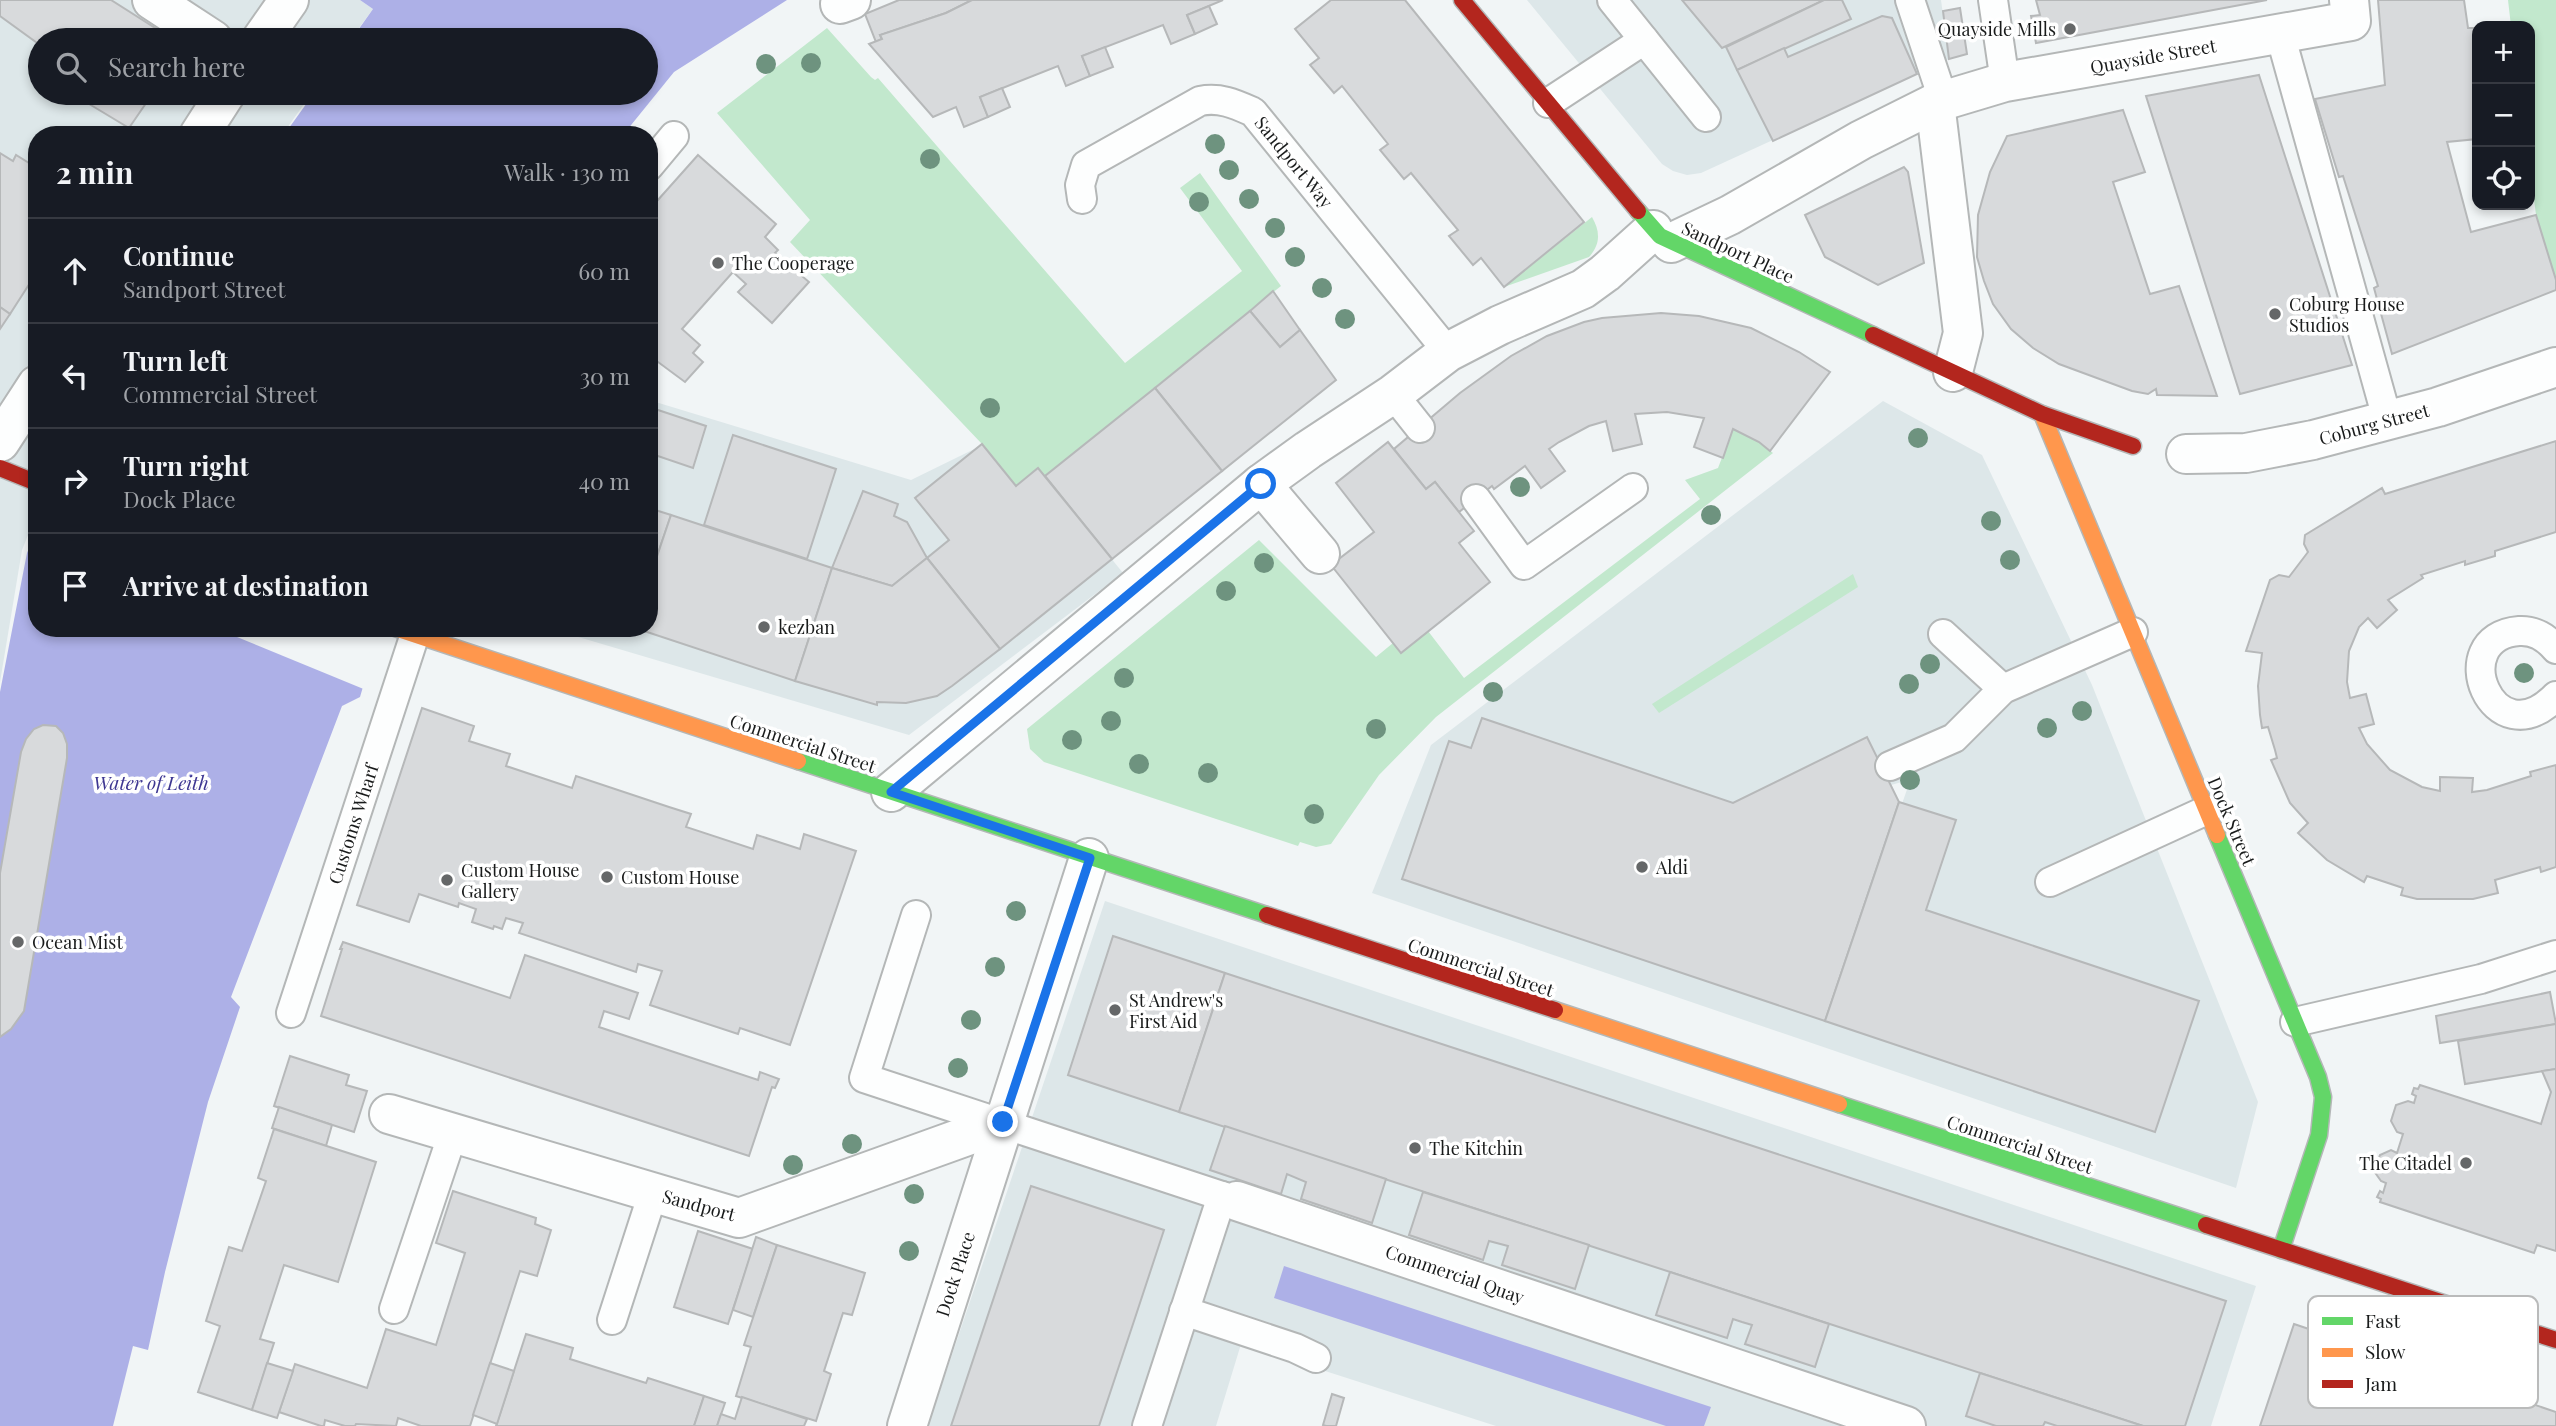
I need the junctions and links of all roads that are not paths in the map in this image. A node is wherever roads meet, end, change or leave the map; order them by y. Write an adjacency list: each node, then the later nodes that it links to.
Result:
1 (152, 0): 8 (street)
2 (289, 0): 9 (street)
3 (1462, 0): 14 (main road, Sandport Place)
4 (1612, 0): 11 (lane)
5 (1910, 0): 13 (lane)
6 (1993, 0): 12 (lane)
7 (2349, 0): 10 (street, Quayside Street)
8 (195, 28)
9 (269, 28)
10 (2280, 34): 12 (street, Quayside Street); 28 (lane)
11 (1644, 40): 14 (lane); 16 (lane)
12 (2005, 82): 13 (street, Quayside Street)
13 (1939, 101): 21 (street, Quayside Street); 24 (street)
14 (1548, 103): 21 (main road, Sandport Place)
15 (218, 105): 17 (street)
16 (1706, 117)
17 (204, 126)
18 (674, 136): 19 (lane)
19 (658, 155)
20 (1082, 199): 22 (lane, Sandport Way)
21 (1662, 236): 22 (street); 24 (main road, Sandport Place)
22 (1448, 352): 26 (street)
23 (2556, 367): 28 (street, Coburg Street)
24 (1953, 372): 27 (main road, Sandport Place)
25 (28, 399): 30 (street)
26 (1377, 405): 29 (lane); 35 (street)
27 (2042, 414): 31 (main road); 39 (main road, Dock Street)
28 (2388, 422): 32 (street, Coburg Street)
29 (1420, 428)
30 (0, 442)
31 (2133, 446)
32 (2186, 454)
33 (0, 468): 34 (main road)
34 (28, 479)
35 (1261, 484): 38 (street); 47 (street)
36 (1633, 488): 37 (lane)
37 (1476, 499)
38 (1320, 554)
39 (2133, 632): 44 (lane); 48 (main road, Dock Street)
40 (1943, 634): 44 (lane)
41 (404, 637): 53 (lane, Customs Wharf)
42 (427, 637): 47 (main road, Commercial Street)
43 (2556, 649): 45 (lane)
44 (2003, 689): 46 (lane)
45 (2556, 696)
46 (1890, 766)
47 (891, 792): 49 (main road, Commercial Street)
48 (2207, 810): 50 (lane); 54 (main road, Dock Street)
49 (1090, 858): 56 (street, Dock Place); 60 (main road, Commercial Street)
50 (2050, 882)
51 (916, 915): 56 (lane)
52 (2556, 955): 54 (lane)
53 (291, 1013)
54 (2295, 1022): 60 (main road, Dock Street)
55 (389, 1114): 57 (street, Sandport)
56 (1003, 1122): 58 (street, Sandport); 59 (lane, Commercial Quay); 68 (street, Dock Place)
57 (453, 1133): 58 (street, Sandport); 62 (lane)
58 (653, 1193): 64 (lane)
59 (1229, 1198): 63 (lane); 70 (street, Commercial Quay)
60 (2281, 1250): 61 (main road, Commercial Street)
61 (2422, 1296)
62 (394, 1309)
63 (1184, 1311): 67 (lane); 69 (lane)
64 (612, 1320)
65 (2538, 1334): 66 (main road, Commercial Street)
66 (2556, 1340)
67 (1316, 1358)
68 (907, 1426)
69 (1147, 1426)
70 (1906, 1426)

